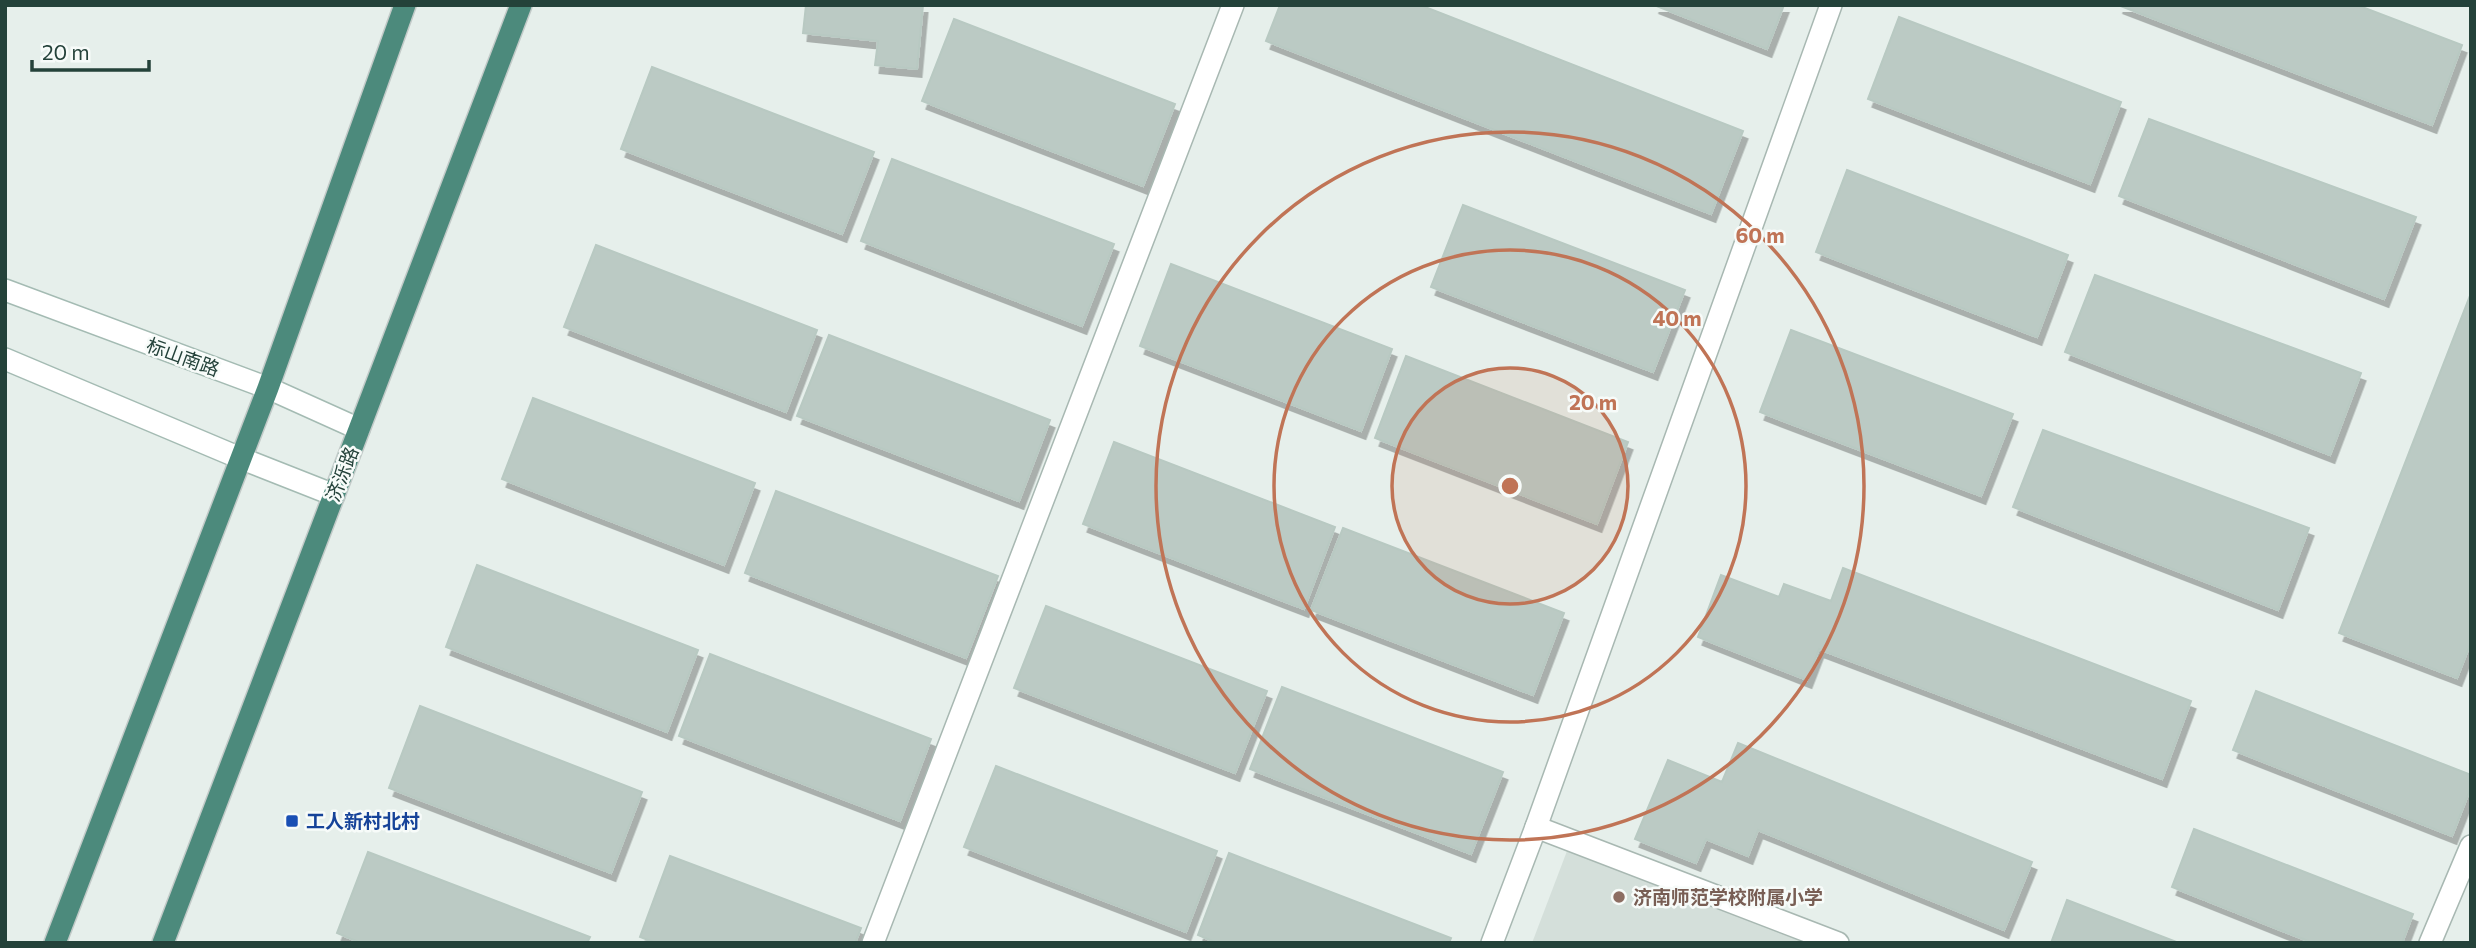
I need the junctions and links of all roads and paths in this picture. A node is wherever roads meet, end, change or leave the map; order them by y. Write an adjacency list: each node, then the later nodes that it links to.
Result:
1 (405, 5): 7 (highway)
2 (521, 5): 8 (highway, 济泺路)
3 (1233, 5): 15 (street)
4 (1831, 5): 11 (street)
5 (5, 290): 7 (street, 标山南路)
6 (5, 359): 9 (street)
7 (268, 388): 8 (street, 标山南路); 9 (highway)
8 (359, 429): 10 (highway, 济泺路)
9 (240, 458): 10 (street); 13 (highway)
10 (334, 495): 14 (highway, 济泺路)
11 (1536, 827): 16 (street); 17 (street)
12 (2471, 846): 18 (street)
13 (55, 943)
14 (163, 943)
15 (873, 943)
16 (1492, 943)
17 (1838, 943)
18 (2430, 943)

